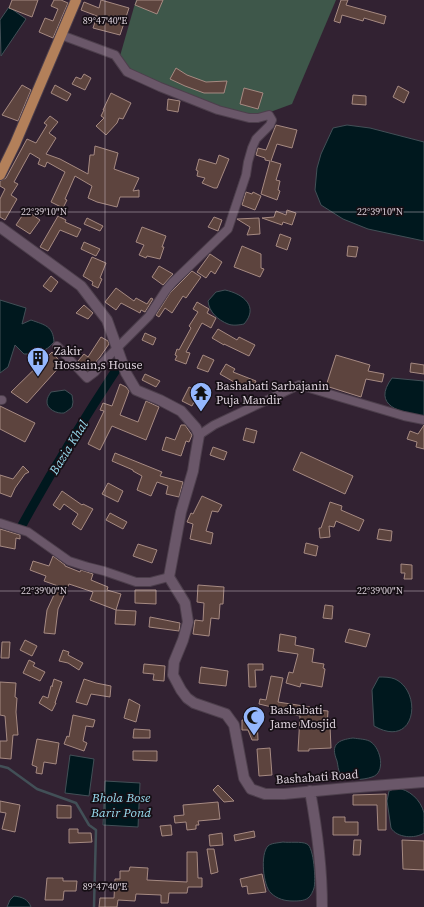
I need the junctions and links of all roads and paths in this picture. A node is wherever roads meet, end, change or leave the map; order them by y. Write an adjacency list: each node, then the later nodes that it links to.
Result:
1 (76, 0): 2 (main road)
2 (61, 35): 3 (main road); 6 (street)
3 (0, 175)
4 (0, 227): 6 (street)
5 (57, 346): 6 (street)
6 (118, 351): 8 (street)
7 (424, 420): 8 (street)
8 (199, 435): 10 (street)
9 (0, 523): 10 (street)
10 (169, 577): 12 (street, Bashabati Road)
11 (424, 782): 12 (street, Bashabati Road)
12 (310, 791): 13 (street)
13 (322, 907)

